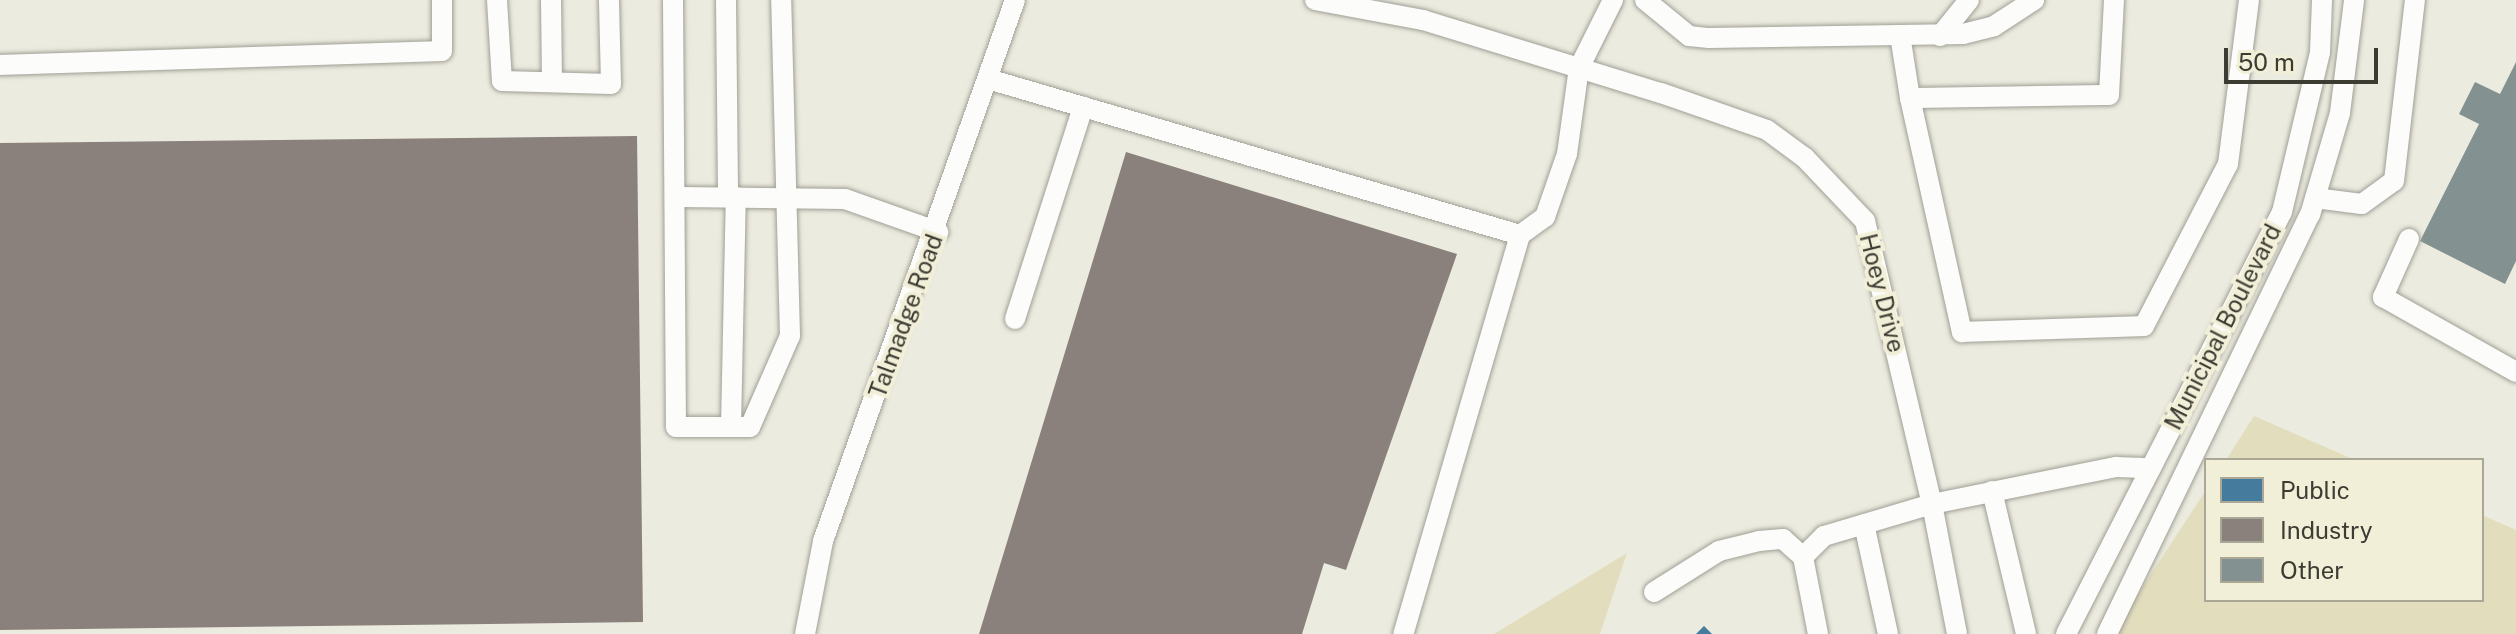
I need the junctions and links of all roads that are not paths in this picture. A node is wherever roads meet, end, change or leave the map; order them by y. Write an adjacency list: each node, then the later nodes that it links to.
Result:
1 (442, 0): 21 (street)
2 (497, 0): 24 (street)
3 (551, 0): 24 (street)
4 (609, 0): 24 (street)
5 (673, 0): 27 (street)
6 (726, 0): 28 (street)
7 (781, 0): 29 (street)
8 (1015, 0): 23 (street, Talmadge Road)
9 (1315, 0): 22 (street, Hoey Drive)
10 (1613, 0): 22 (street)
11 (1645, 0): 19 (street)
12 (1969, 0): 20 (street)
13 (2034, 0): 20 (street)
14 (2114, 0): 25 (street)
15 (2249, 0): 25 (street)
16 (2322, 0): 37 (street, Municipal Boulevard)
17 (2354, 0): 30 (street, Municipal Boulevard)
18 (2415, 0): 30 (street)
19 (1900, 35): 20 (street); 25 (street)
20 (1940, 36)
21 (0, 65)
22 (1579, 68): 32 (street); 39 (street, Hoey Drive)
23 (988, 79): 26 (street); 31 (street, Talmadge Road)
24 (552, 82)
25 (1910, 98)
26 (1083, 107): 32 (street); 34 (street)
27 (680, 197): 28 (street); 36 (street)
28 (732, 197): 29 (street); 36 (street)
29 (789, 197): 31 (street); 36 (street)
30 (2315, 198): 50 (street, Municipal Boulevard)
31 (938, 232): 43 (street, Talmadge Road)
32 (1520, 235): 44 (street)
33 (2409, 239): 35 (street)
34 (1015, 319)
35 (2516, 372)
36 (731, 427)
37 (2151, 468): 38 (street); 49 (street, Municipal Boulevard)
38 (1992, 491): 39 (street); 48 (street)
39 (1932, 504): 40 (street); 47 (street, Hoey Drive)
40 (1864, 524): 41 (street); 46 (street)
41 (1803, 557): 42 (street); 45 (street)
42 (1654, 592)
43 (805, 634)
44 (1403, 634)
45 (1818, 634)
46 (1888, 634)
47 (1957, 634)
48 (2026, 634)
49 (2066, 634)
50 (2107, 634)

